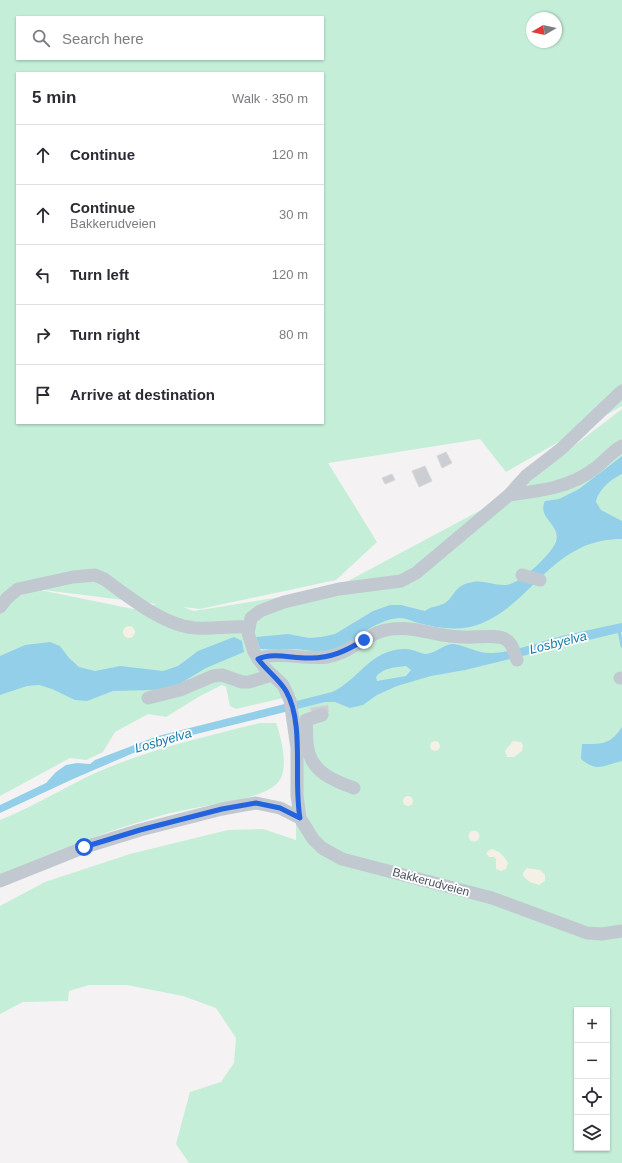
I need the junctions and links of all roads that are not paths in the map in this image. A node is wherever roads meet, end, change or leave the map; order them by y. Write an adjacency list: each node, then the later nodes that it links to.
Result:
1 (622, 391): 3 (street)
2 (622, 446): 3 (street)
3 (509, 495): 7 (street)
4 (522, 575): 5 (street)
5 (540, 580)
6 (0, 607): 7 (street)
7 (248, 627): 8 (street)
8 (258, 659): 9 (street); 10 (street)
9 (517, 660)
10 (272, 675): 11 (street); 13 (street)
11 (148, 698)
12 (322, 714): 13 (street)
13 (298, 720): 14 (street); 15 (street)
14 (354, 788)
15 (300, 818): 16 (street); 17 (street, Bakkerudveien)
16 (0, 882)
17 (622, 931)

